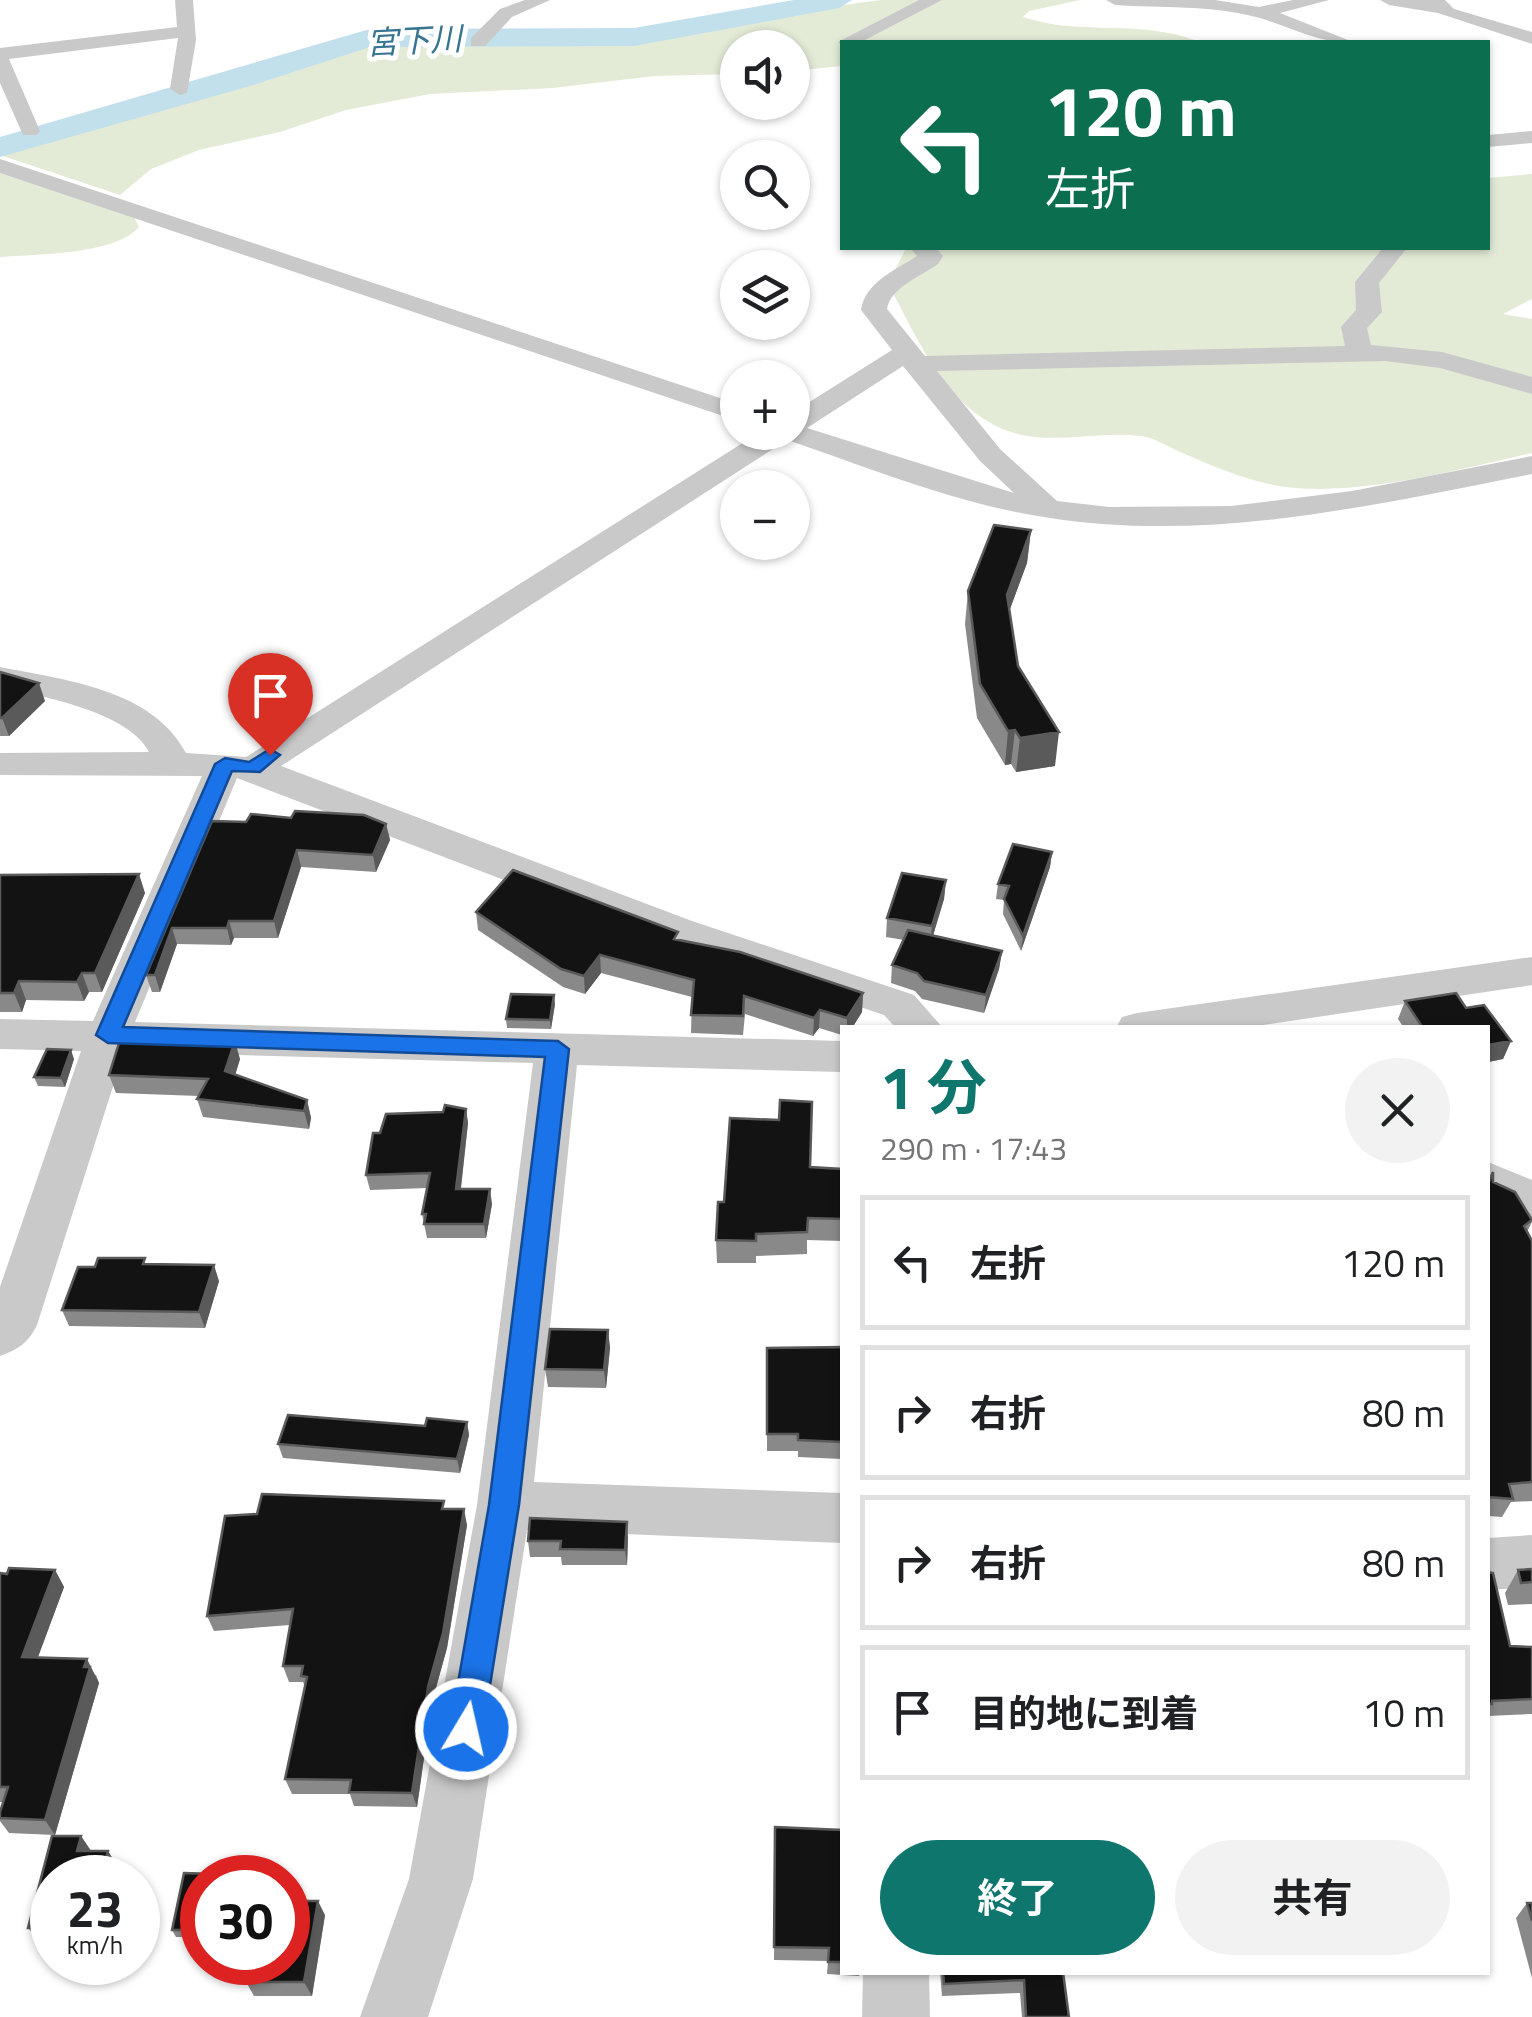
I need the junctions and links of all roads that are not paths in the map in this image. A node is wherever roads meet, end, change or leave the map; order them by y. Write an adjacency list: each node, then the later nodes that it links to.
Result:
1 (184, 0): 10 (street)
2 (541, 0): 11 (street)
3 (932, 0): 14 (street)
4 (1115, 0): 9 (street)
5 (1320, 0): 9 (street)
6 (1389, 0): 7 (street)
7 (1446, 9): 8 (street); 12 (street); 13 (street)
8 (1514, 11)
9 (1259, 12): 15 (street)
10 (186, 30): 16 (street); 17 (street)
11 (483, 38)
12 (1466, 38)
13 (1532, 38)
14 (850, 40)
15 (1338, 40)
16 (0, 56): 18 (street)
17 (180, 89)
18 (30, 131)
19 (1532, 136): 20 (street)
20 (1490, 142)
21 (0, 166): 27 (street)
22 (924, 250): 25 (street)
23 (1393, 250): 24 (street)
24 (1360, 353): 25 (street); 26 (street)
25 (911, 359): 28 (street); 32 (street)
26 (1532, 386)
27 (720, 407)
28 (810, 418)
29 (810, 434): 32 (street)
30 (751, 450): 36 (street)
31 (1532, 465): 32 (street)
32 (1047, 508)
33 (0, 677): 34 (street)
34 (173, 763): 35 (street); 36 (street)
35 (0, 764)
36 (239, 766): 38 (street); 41 (street)
37 (1532, 971): 39 (street)
38 (919, 1025)
39 (1157, 1025)
40 (0, 1034): 41 (street)
41 (108, 1035): 42 (street); 46 (street)
42 (558, 1049): 43 (street); 47 (street)
43 (840, 1056)
44 (1490, 1181): 45 (street)
45 (1532, 1200)
46 (0, 1335)
47 (504, 1505): 48 (street); 52 (street)
48 (840, 1518)
49 (1532, 1561): 50 (street)
50 (1490, 1564)
51 (896, 1975): 53 (street)
52 (394, 2017)
53 (896, 2017)

